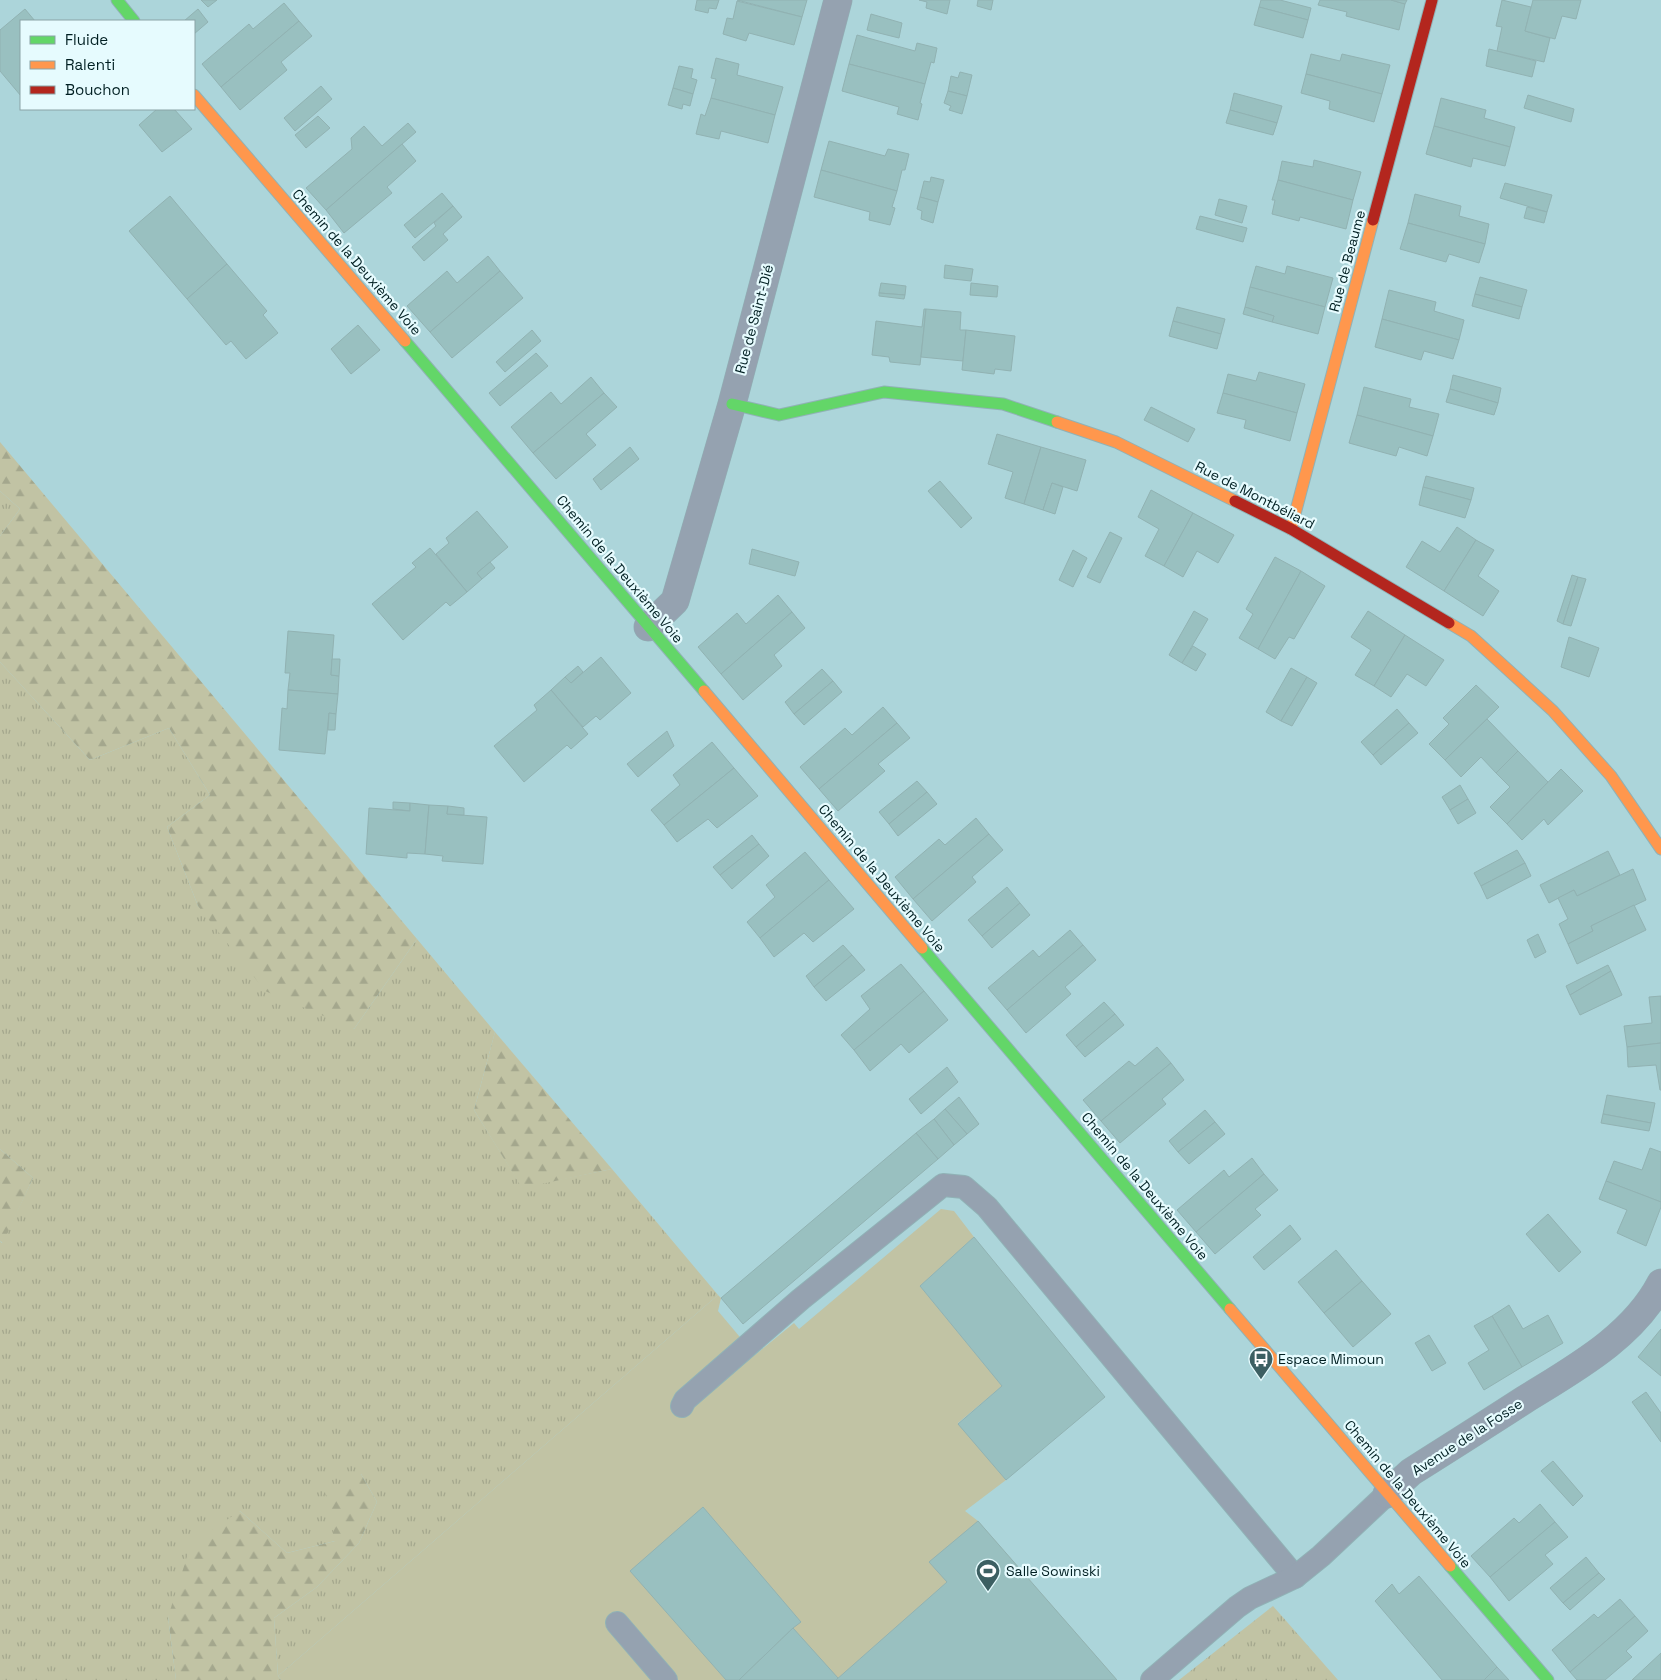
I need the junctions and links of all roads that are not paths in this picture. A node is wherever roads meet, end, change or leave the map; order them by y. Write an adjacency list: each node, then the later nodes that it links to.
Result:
1 (117, 0): 4 (street)
2 (838, 0): 6 (street, Rue de Saint-Dié)
3 (1432, 0): 7 (street, Rue de Beaume)
4 (133, 20)
5 (195, 96): 8 (street, Chemin de la Deuxième Voie)
6 (732, 404): 7 (street, Rue de Montbéliard); 8 (street, Rue de Saint-Dié)
7 (1291, 529): 9 (street, Rue de Montbéliard)
8 (648, 627): 12 (street, Chemin de la Deuxième Voie)
9 (1661, 849)
10 (1661, 1282): 12 (street, Avenue de la Fosse)
11 (682, 1406): 13 (lane)
12 (1387, 1494): 13 (lane, Avenue de la Fosse); 17 (street, Chemin de la Deuxième Voie)
13 (1295, 1578): 16 (lane, Avenue de la Fosse)
14 (617, 1623): 15 (lane)
15 (666, 1680)
16 (1152, 1680)
17 (1548, 1680)

